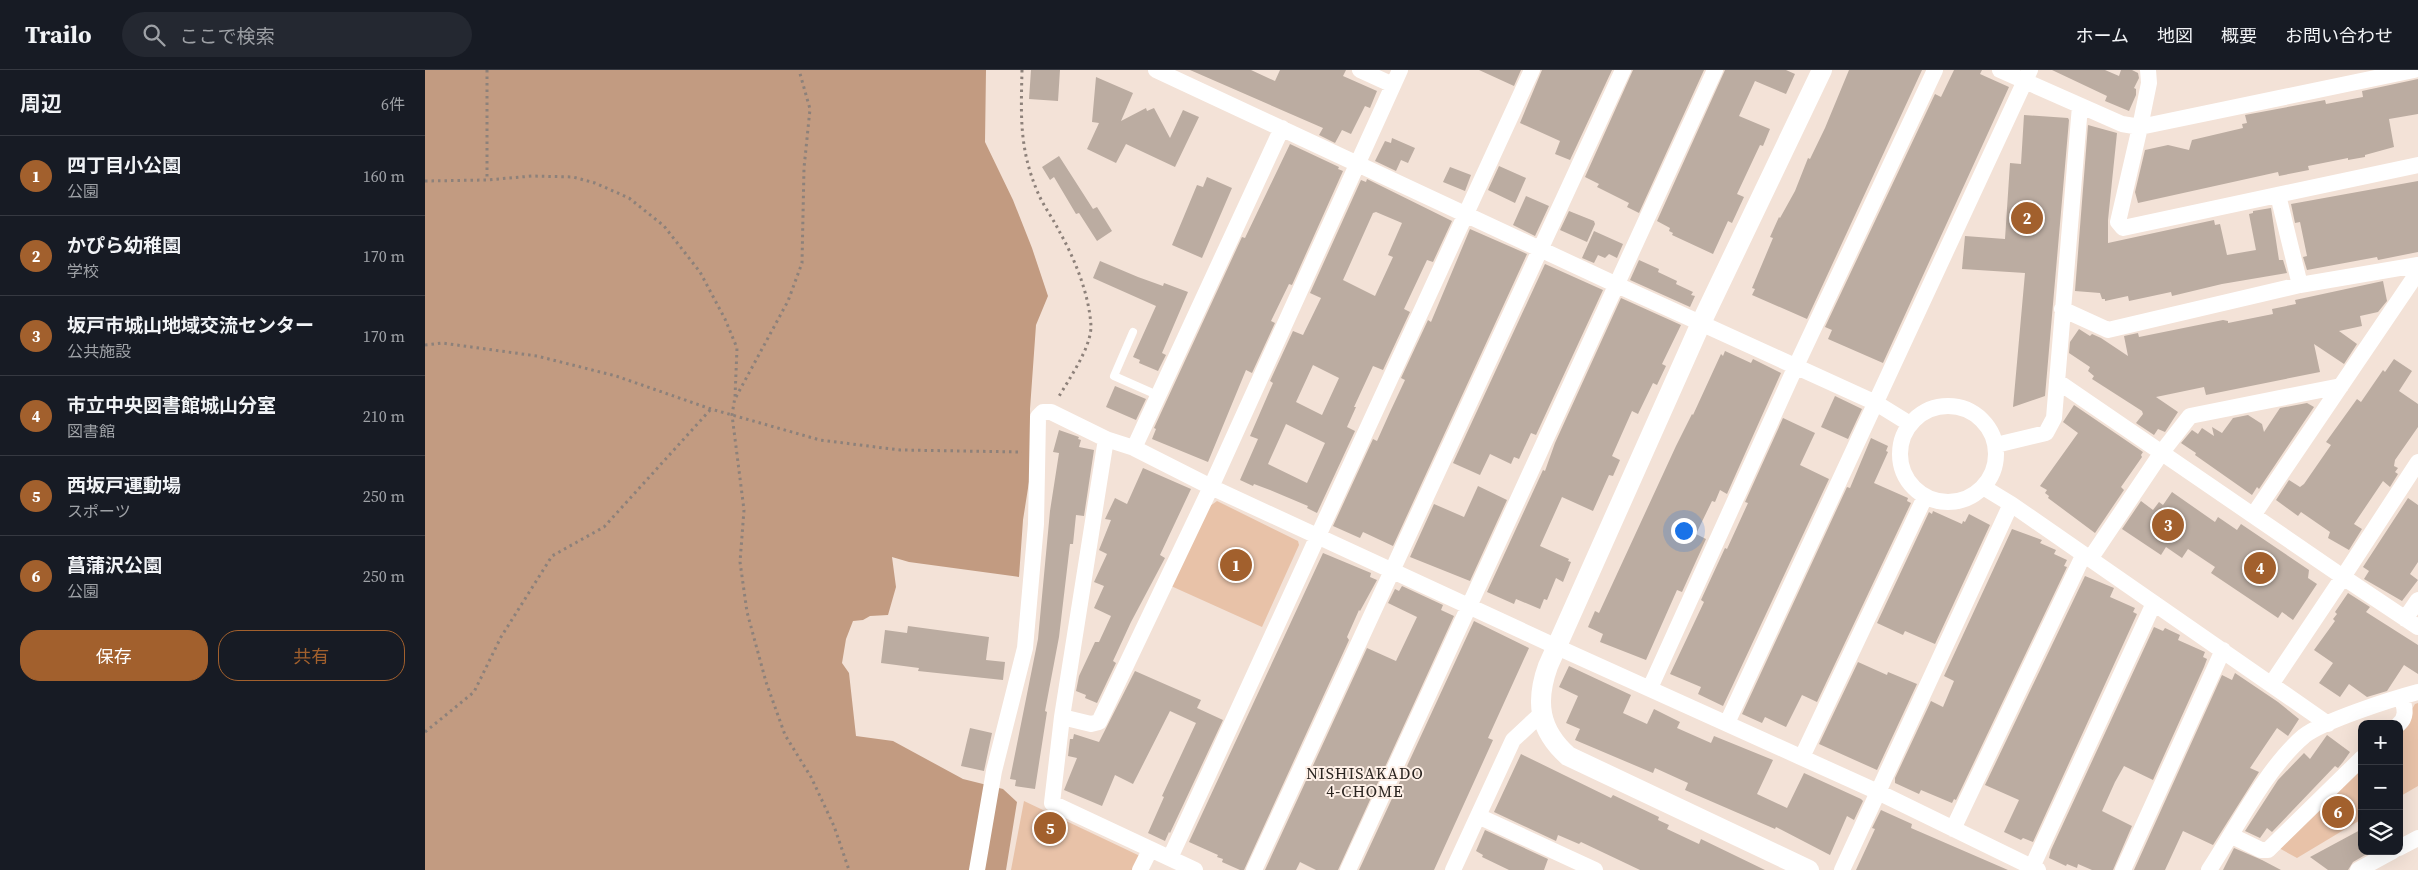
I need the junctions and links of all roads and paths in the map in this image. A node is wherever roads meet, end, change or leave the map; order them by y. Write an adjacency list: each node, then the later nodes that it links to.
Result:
1 (487, 70): 22 (path)
2 (799, 70): 39 (path)
3 (1022, 70): 42 (path)
4 (1157, 70): 19 (street)
5 (1360, 70): 16 (street)
6 (1400, 70): 16 (street)
7 (1532, 70): 25 (street)
8 (1623, 70): 26 (street)
9 (1715, 70): 29 (street)
10 (1822, 70): 32 (street)
11 (1935, 70): 35 (street)
12 (2000, 70): 15 (street)
13 (2148, 70): 18 (street)
14 (2414, 70): 18 (street)
15 (2027, 76): 17 (street); 40 (street)
16 (1393, 85): 20 (street)
17 (2080, 106): 18 (street); 31 (street)
18 (2140, 127): 24 (street)
19 (1282, 128): 20 (street); 38 (street)
20 (1356, 162): 25 (street); 51 (street)
21 (2418, 165): 24 (street)
22 (487, 180): 23 (path); 39 (path)
23 (425, 181)
24 (2278, 195): 30 (street)
25 (1465, 214): 26 (street); 56 (street)
26 (1540, 249): 29 (street); 58 (street)
27 (2418, 265): 30 (street)
28 (2418, 272): 37 (street)
29 (1617, 285): 32 (street); 62 (street)
30 (2300, 285): 31 (street)
31 (2062, 309): 36 (street)
32 (1701, 323): 35 (street); 64 (street)
33 (1133, 332): 38 (lane)
34 (425, 345): 41 (path)
35 (1796, 366): 40 (street); 67 (street)
36 (2057, 382): 46 (street); 48 (street)
37 (2341, 386): 48 (street); 55 (street)
38 (1157, 395): 47 (street)
39 (735, 397): 43 (path)
40 (1876, 403): 44 (street); 73 (street)
41 (711, 409): 43 (path); 75 (path)
42 (1051, 412): 45 (street); 49 (street)
43 (732, 415): 49 (path); 88 (path)
44 (1910, 424): 46 (street); 53 (street)
45 (1106, 440): 47 (street); 71 (street)
46 (1996, 445): 52 (street)
47 (1134, 448): 51 (street)
48 (2162, 452): 55 (street); 57 (street)
49 (1037, 453): 89 (street)
50 (2418, 462): 59 (street)
51 (1211, 487): 56 (street); 71 (street)
52 (1983, 487): 53 (street); 54 (street)
53 (1925, 497): 76 (street)
54 (2011, 504): 57 (street); 78 (street)
55 (2254, 514): 59 (street)
56 (1317, 535): 58 (street); 86 (street)
57 (2087, 558): 61 (street); 80 (street)
58 (1393, 570): 62 (street); 92 (street)
59 (2343, 577): 63 (street); 66 (street)
60 (2418, 600): 63 (street)
61 (2154, 603): 65 (street); 87 (street)
62 (1470, 606): 64 (street); 93 (street)
63 (2412, 623)
64 (1557, 647): 67 (street); 70 (street)
65 (2223, 650): 66 (street); 98 (street)
66 (2272, 683): 74 (street)
67 (1650, 688): 73 (street)
68 (2418, 692): 69 (street)
69 (2401, 697): 72 (street); 74 (street)
70 (1542, 713): 79 (street); 96 (street)
71 (1063, 717): 84 (street)
72 (2403, 720)
73 (1727, 723): 76 (street)
74 (2328, 724): 81 (street)
75 (425, 732)
76 (1802, 757): 78 (street)
77 (2358, 762): 81 (street)
78 (1877, 792): 80 (street); 97 (street)
79 (1478, 816): 94 (street); 95 (street)
80 (1953, 829): 87 (street)
81 (2231, 836): 99 (street)
82 (2418, 838): 83 (street)
83 (2403, 846)
84 (1150, 850): 86 (street); 90 (street)
85 (2386, 855): 100 (street)
86 (1170, 858): 91 (street)
87 (2035, 869)
88 (849, 870)
89 (977, 870)
90 (1140, 870)
91 (1195, 870)
92 (1254, 870)
93 (1348, 870)
94 (1453, 870)
95 (1595, 870)
96 (1809, 870)
97 (1842, 870)
98 (2123, 870)
99 (2209, 870)
100 (2358, 870)

